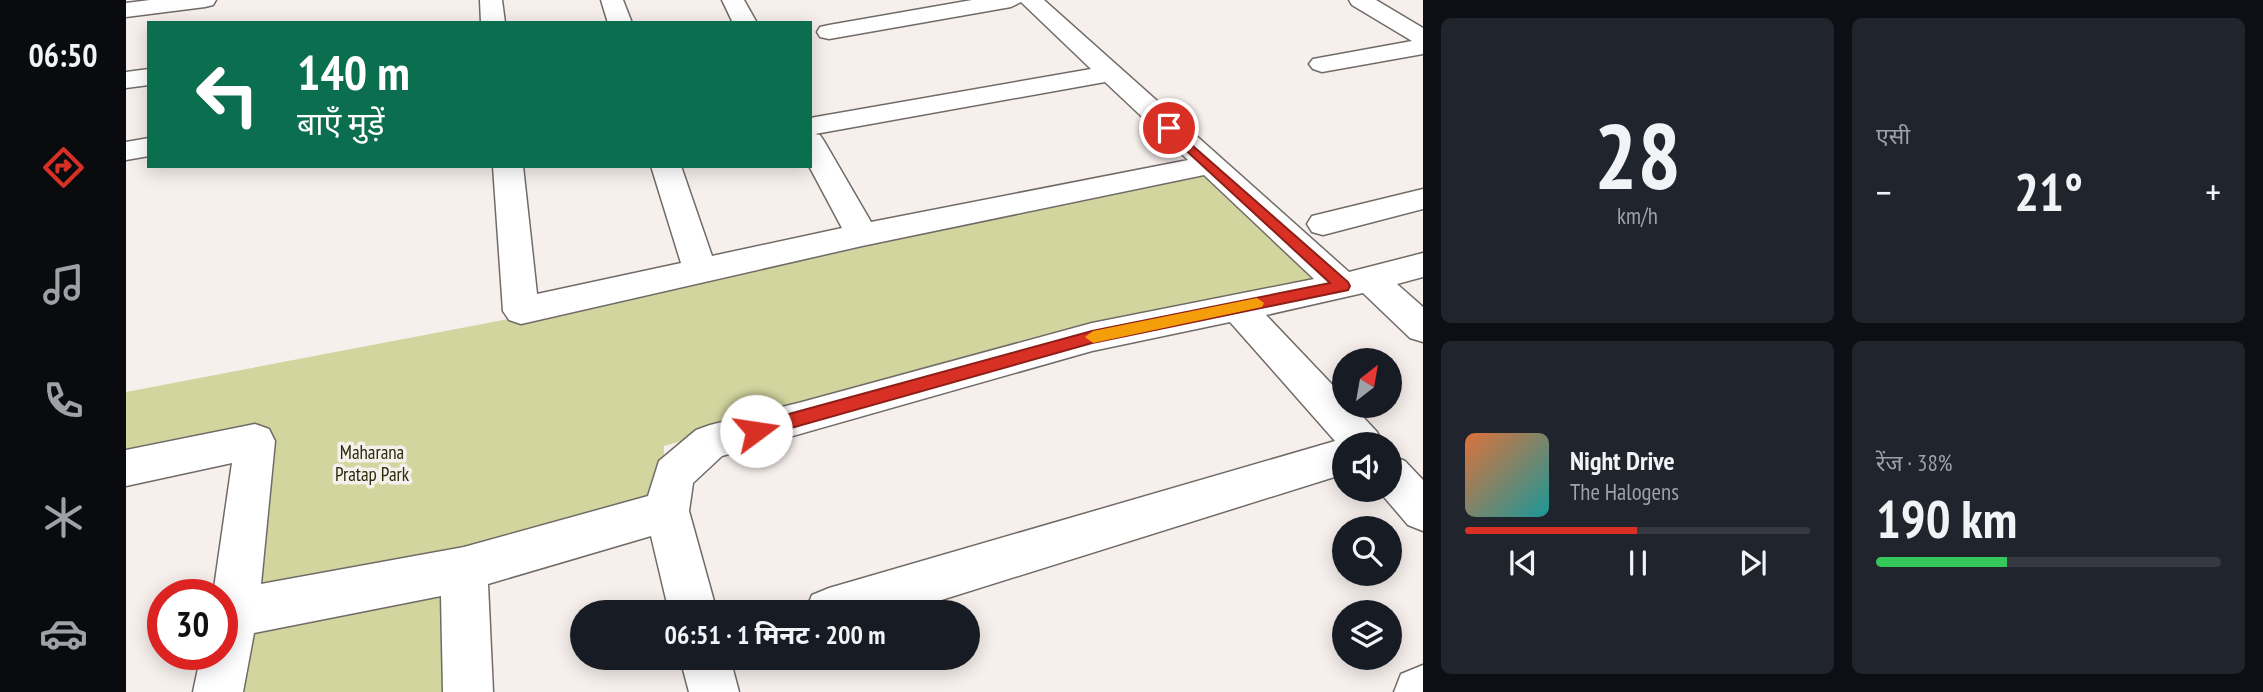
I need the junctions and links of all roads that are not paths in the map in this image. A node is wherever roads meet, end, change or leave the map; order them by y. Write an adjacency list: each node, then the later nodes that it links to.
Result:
1 (205, 0): 9 (street)
2 (491, 0): 12 (street)
3 (612, 0): 13 (street)
4 (733, 0): 14 (street)
5 (874, 0): 10 (street)
6 (1011, 0): 10 (street)
7 (1031, 0): 19 (street)
8 (1360, 0): 15 (street)
9 (126, 10)
10 (899, 18): 16 (street)
11 (1423, 18): 15 (street)
12 (493, 21)
13 (619, 21)
14 (744, 21)
15 (1397, 22): 17 (street)
16 (829, 32)
17 (1418, 50): 18 (street)
18 (1322, 64)
19 (1110, 73): 22 (street); 24 (street)
20 (147, 77): 21 (street)
21 (126, 80)
22 (812, 126)
23 (812, 145): 29 (street)
24 (1208, 165): 29 (street); 32 (street)
25 (508, 168): 31 (street)
26 (667, 168): 31 (street)
27 (1423, 199): 28 (street)
28 (1323, 224)
29 (862, 235): 31 (street)
30 (1423, 265): 32 (street)
31 (700, 270)
32 (1356, 283): 33 (street); 34 (street)
33 (1237, 307): 35 (street); 39 (street)
34 (1423, 328)
35 (1352, 432)
36 (1332, 460): 44 (street)
37 (126, 468): 42 (street)
38 (1402, 487): 40 (street)
39 (667, 511): 41 (street); 43 (street)
40 (1423, 511)
41 (464, 569): 45 (street); 49 (street)
42 (238, 580)
43 (690, 600)
44 (869, 600)
45 (238, 612)
46 (222, 670): 48 (street)
47 (708, 670): 50 (street)
48 (218, 692)
49 (468, 692)
50 (713, 692)

